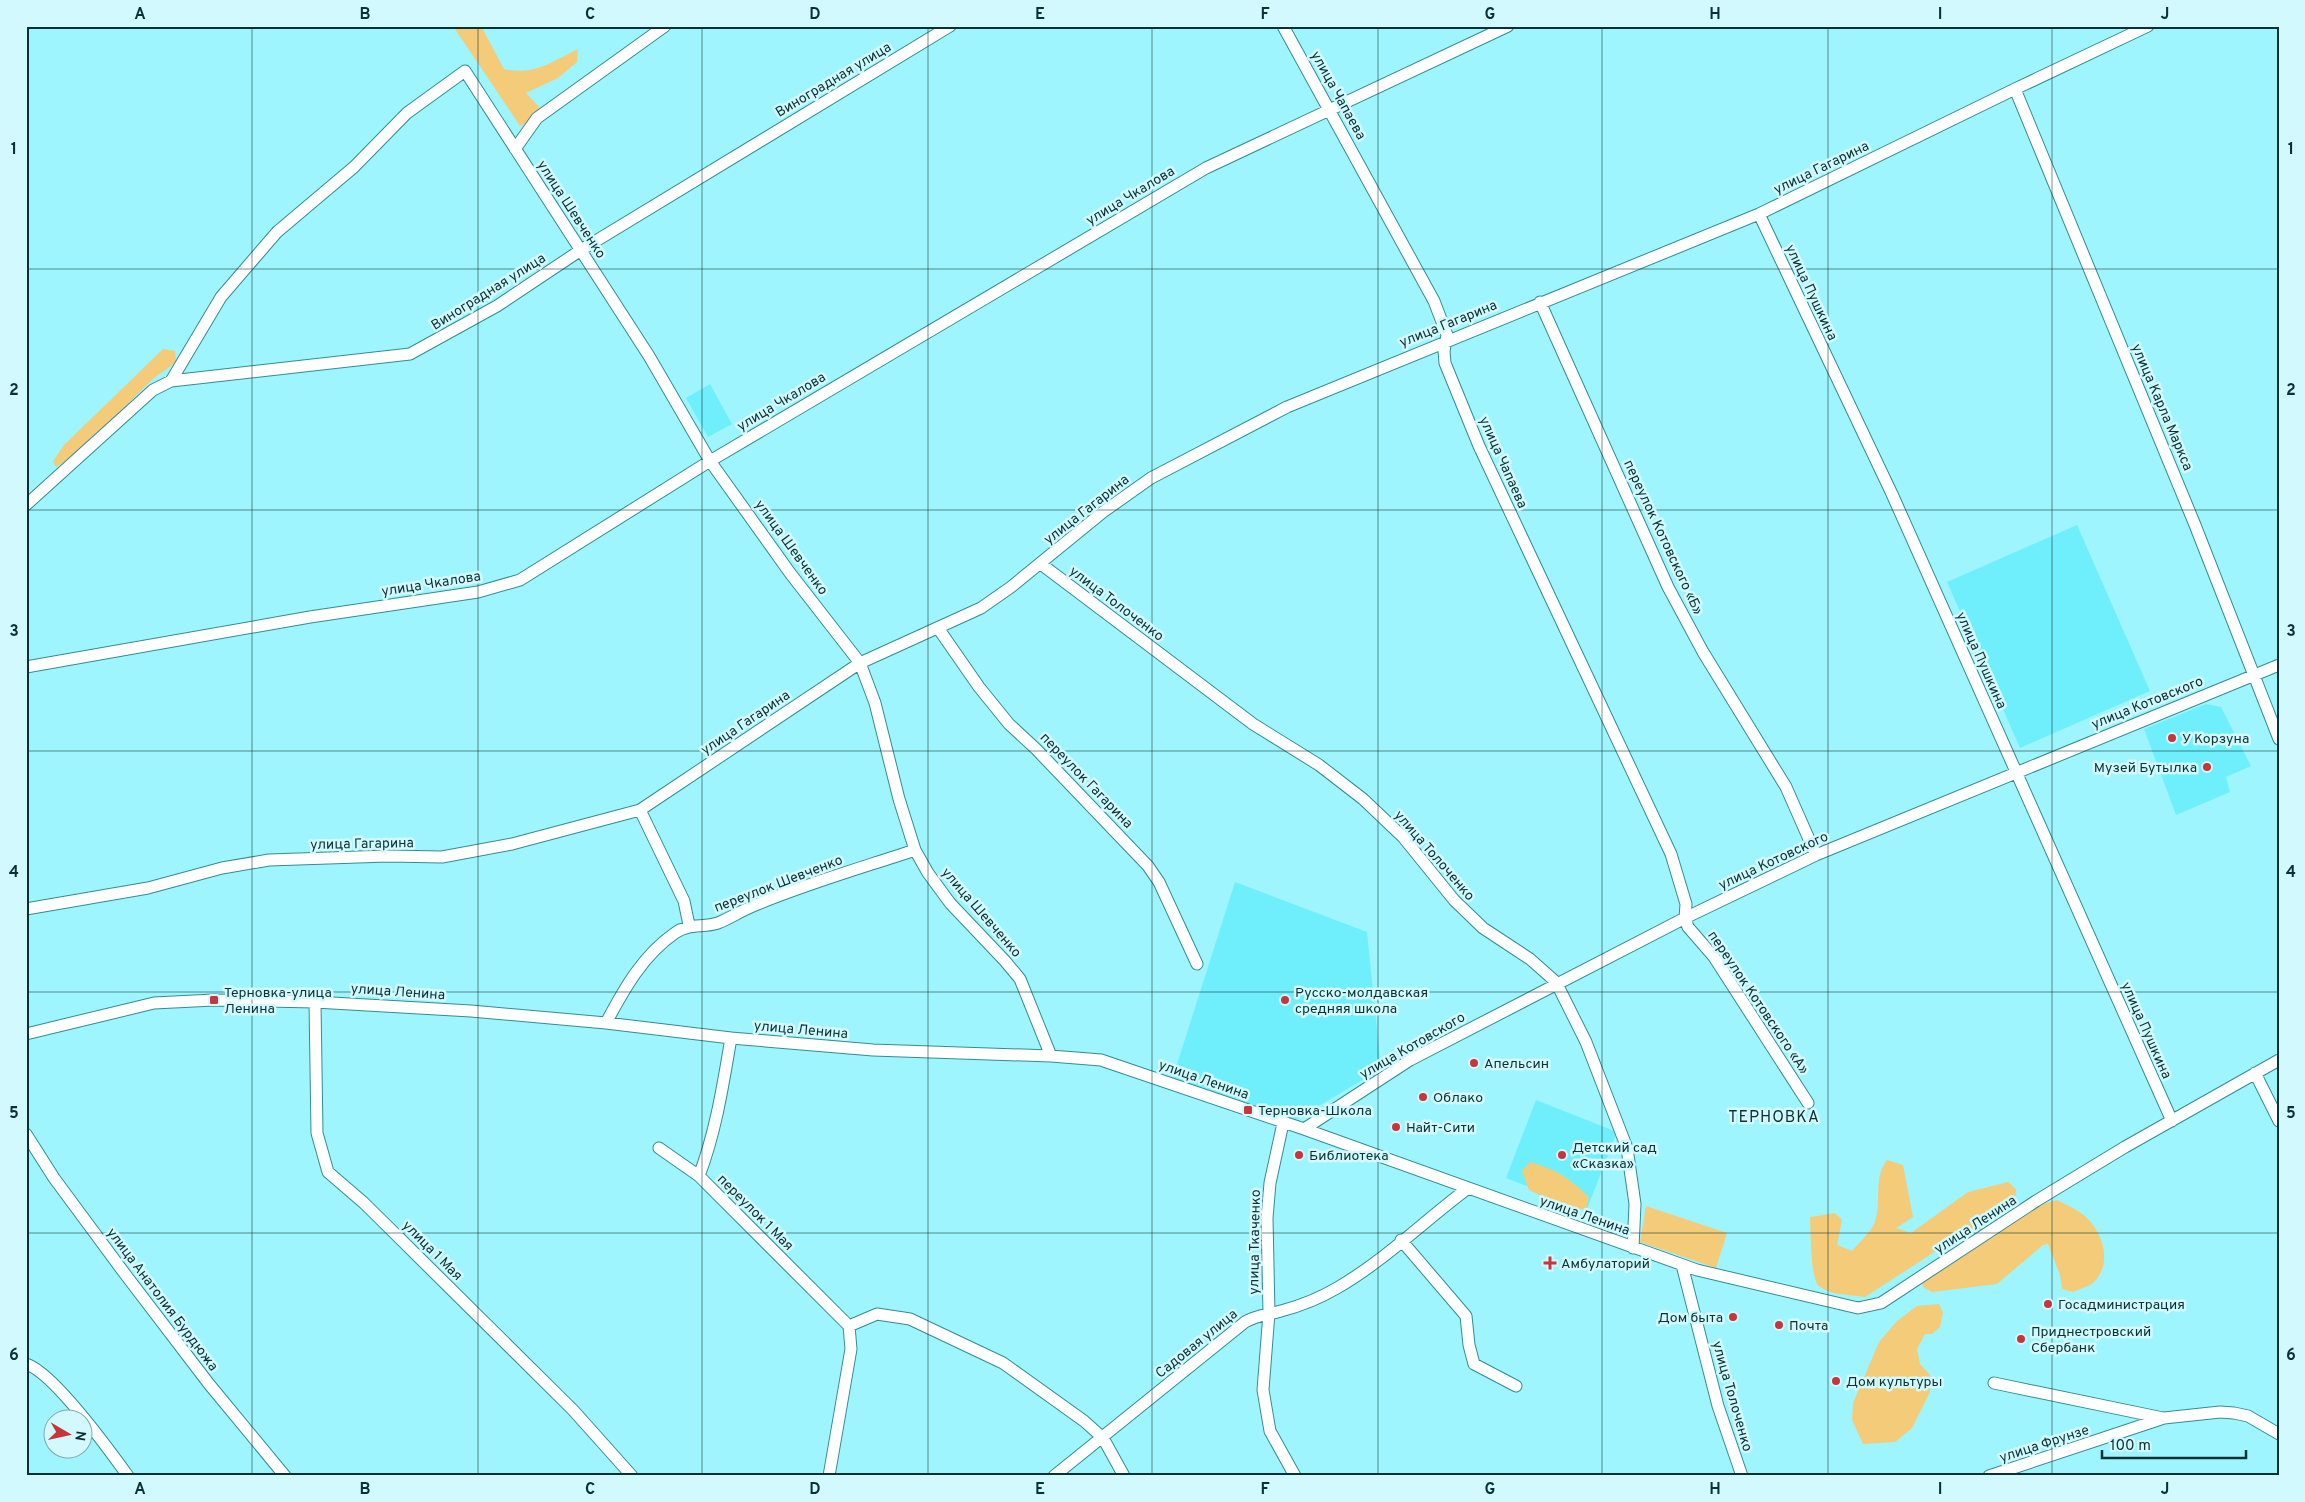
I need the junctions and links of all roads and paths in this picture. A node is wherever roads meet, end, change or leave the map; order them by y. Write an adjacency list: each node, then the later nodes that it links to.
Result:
1 (665, 26): 8 (street)
2 (950, 26): 10 (street, Виноградная улица)
3 (1283, 26): 7 (street, улица Чапаева)
4 (1508, 26): 7 (street, улица Чкалова)
5 (2148, 26): 6 (street, улица Гагарина)
6 (2015, 89): 9 (street, улица Гагарина); 23 (street, улица Карла Маркса)
7 (1329, 109): 12 (street, улица Чапаева); 16 (street, улица Чкалова)
8 (515, 149): 10 (street, улица Шевченко); 13 (street, улица Шевченко)
9 (1759, 214): 11 (street, улица Гагарина); 25 (street, улица Пушкина)
10 (581, 250): 14 (street, Виноградная улица); 16 (street, улица Шевченко)
11 (1540, 302): 12 (street, улица Гагарина); 28 (street, переулок Котовского «Б»)
12 (1446, 342): 18 (street, улица Гагарина); 30 (street, улица Чапаева)
13 (180, 366): 14 (street); 15 (street)
14 (194, 379): 15 (street, Виноградная улица)
15 (171, 381): 17 (street, Виноградная улица)
16 (710, 461): 20 (street, улица Шевченко); 22 (street, улица Чкалова)
17 (26, 505)
18 (1040, 564): 19 (street, улица Гагарина); 33 (street, улица Толоченко)
19 (938, 628): 20 (street, улица Гагарина); 32 (street, переулок Гагарина)
20 (860, 663): 26 (street, улица Гагарина); 27 (street, улица Шевченко)
21 (2279, 665): 23 (street, улица Котовского)
22 (26, 667)
23 (2254, 674): 24 (street, улица Карла Маркса); 25 (street, улица Котовского)
24 (2279, 739)
25 (2015, 772): 28 (street, улица Котовского); 42 (street, улица Пушкина)
26 (640, 810): 29 (street, улица Гагарина); 31 (street)
27 (915, 850): 31 (street, переулок Шевченко); 38 (street, улица Шевченко)
28 (1816, 855): 30 (street, улица Котовского)
29 (26, 909)
30 (1685, 918): 33 (street, улица Котовского); 41 (street, переулок Котовского «А»)
31 (689, 925): 35 (street)
32 (1197, 964)
33 (1556, 982): 45 (street, улица Котовского); 51 (street, улица Толоченко)
34 (315, 1002): 35 (street, улица Ленина); 36 (street, улица Ленина); 63 (street, улица 1 Мая)
35 (606, 1023): 37 (street, улица Ленина)
36 (26, 1034)
37 (731, 1038): 38 (street, улица Ленина); 48 (street, переулок 1 Мая)
38 (1051, 1056): 44 (street, улица Ленина)
39 (2279, 1060): 40 (street, улица Ленина)
40 (2255, 1073): 42 (street, улица Ленина); 43 (street)
41 (1808, 1103)
42 (2172, 1121): 52 (street, улица Ленина)
43 (2279, 1121)
44 (1283, 1123): 45 (street, улица Ленина); 53 (street, улица Ткаченко)
45 (1304, 1129): 49 (street, улица Ленина)
46 (26, 1134): 62 (street, улица Анатолия Бурдюжа)
47 (659, 1148): 48 (street)
48 (699, 1176): 54 (street, переулок 1 Мая)
49 (1467, 1188): 50 (street, Садовая улица); 51 (street, улица Ленина)
50 (1401, 1240): 53 (street, Садовая улица); 57 (street)
51 (1633, 1248): 52 (street, улица Ленина)
52 (1682, 1265): 68 (street, улица Толоченко)
53 (1269, 1313): 60 (street, Садовая улица); 67 (street, улица Ткаченко)
54 (849, 1326): 60 (street); 64 (street)
55 (26, 1364): 61 (street)
56 (1994, 1383): 58 (street)
57 (1516, 1386)
58 (2164, 1418): 59 (street, улица Фрунзе); 69 (street, улица Фрунзе)
59 (2279, 1434)
60 (1103, 1438): 65 (street, Садовая улица); 66 (street)
61 (128, 1476)
62 (285, 1476)
63 (632, 1476)
64 (829, 1476)
65 (1054, 1476)
66 (1124, 1476)
67 (1295, 1476)
68 (1742, 1476)
69 (1989, 1476)

